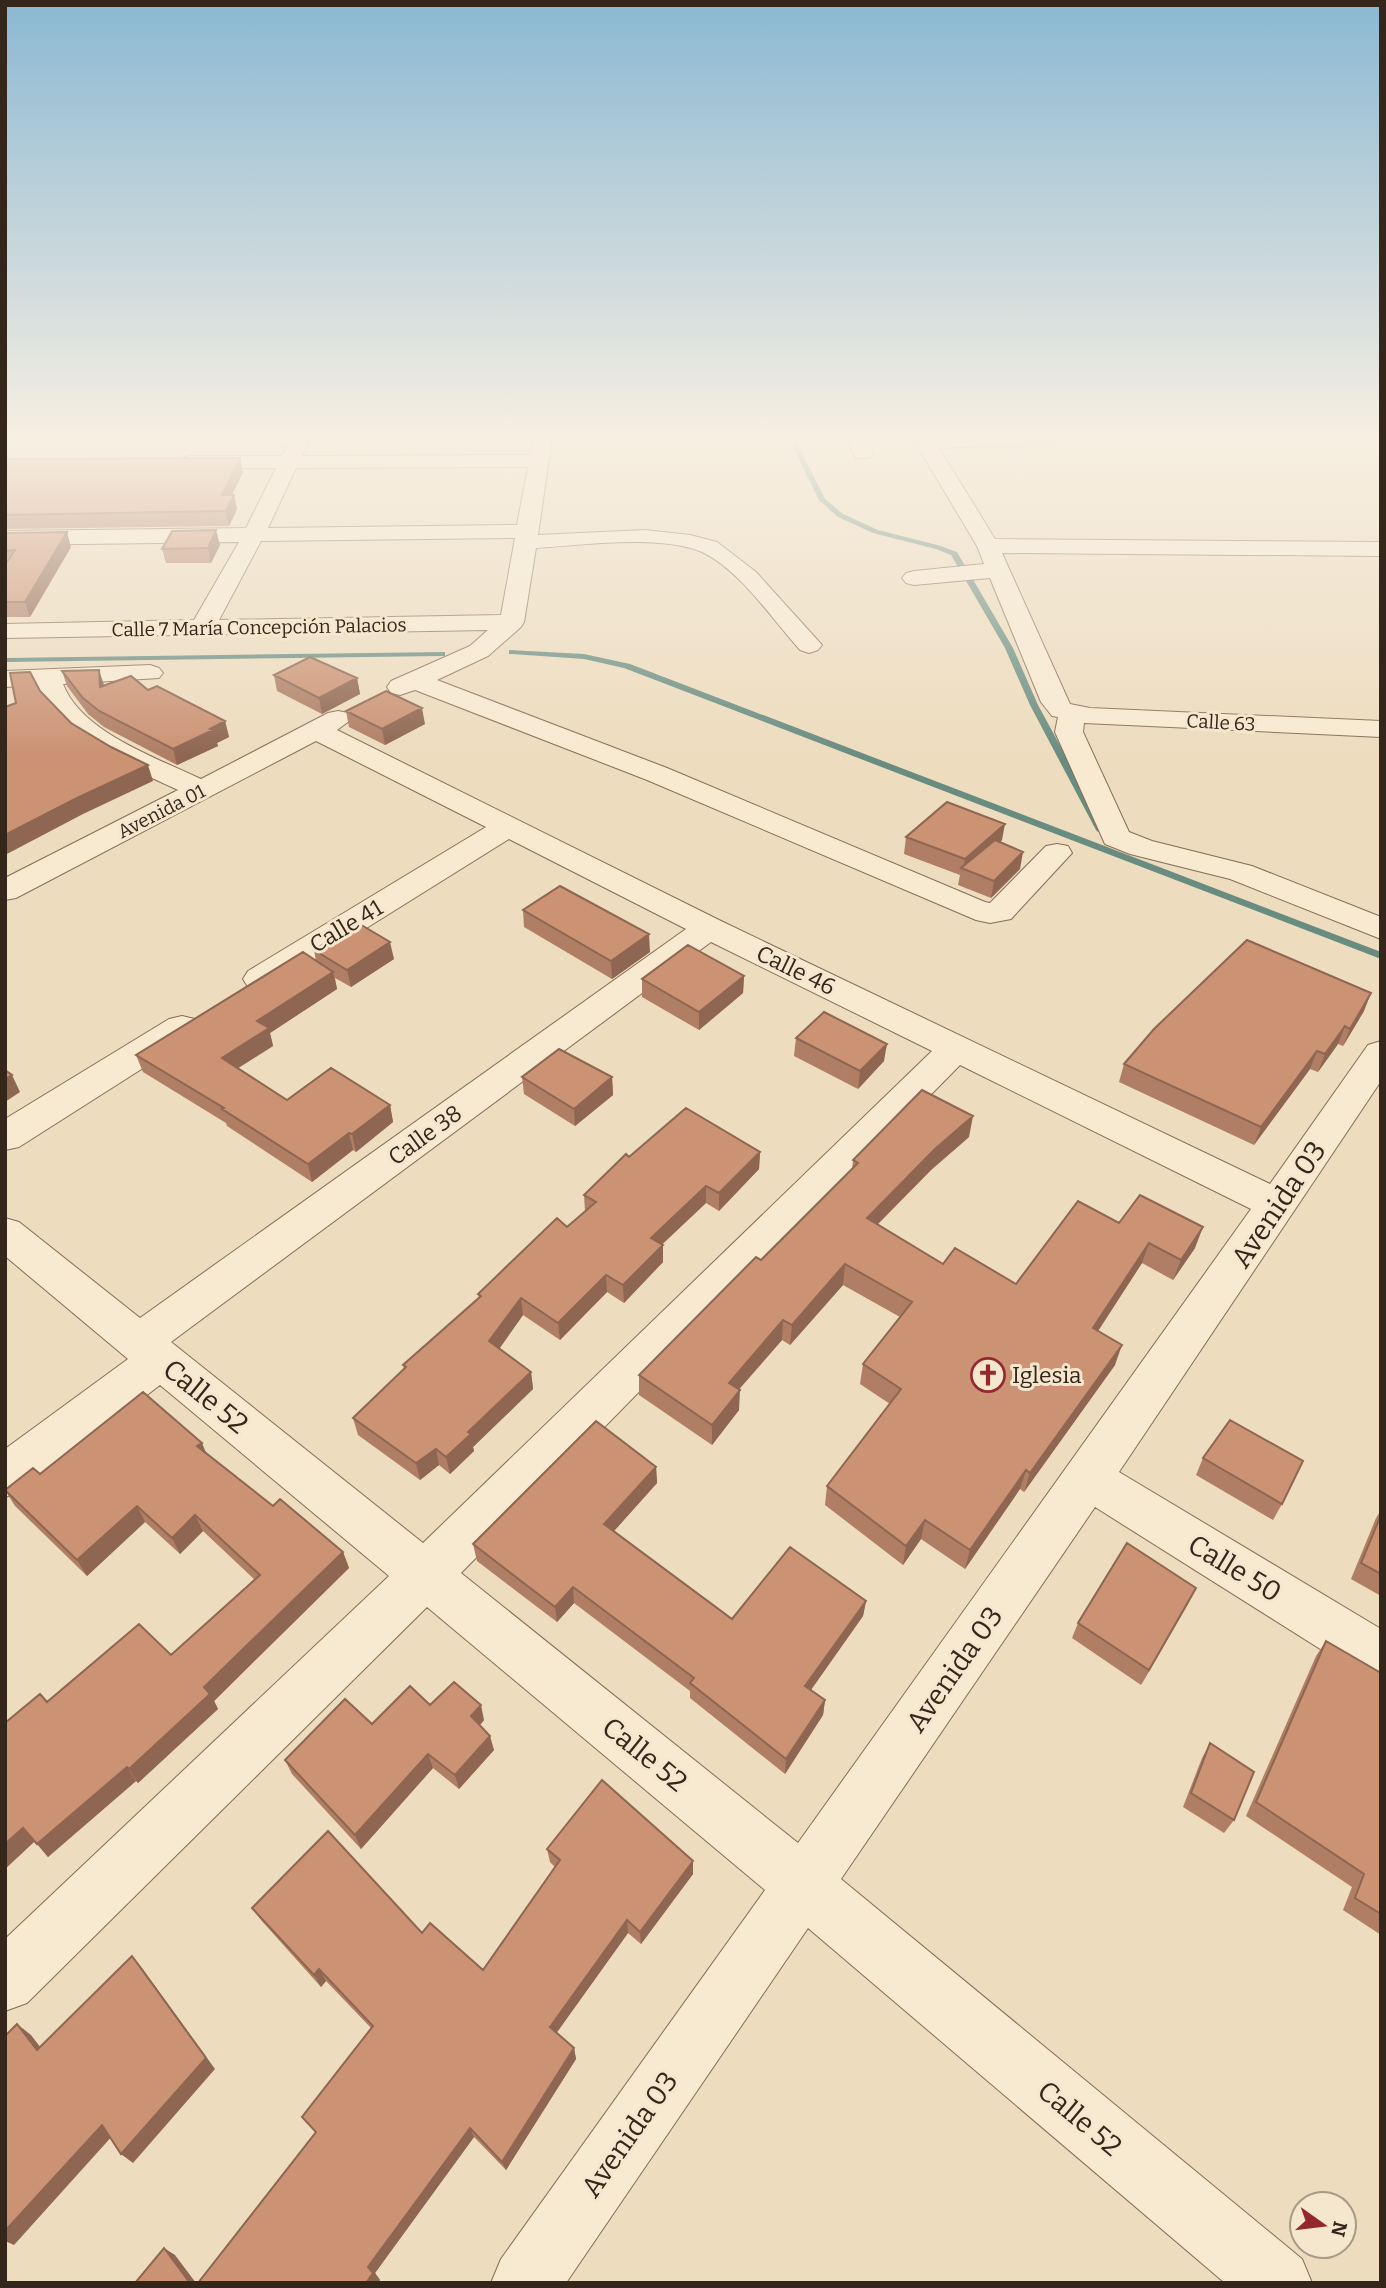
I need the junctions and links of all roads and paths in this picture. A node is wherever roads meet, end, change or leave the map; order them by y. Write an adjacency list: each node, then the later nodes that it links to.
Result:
1 (249, 544): 9 (street)
2 (526, 544): 8 (street)
3 (692, 544): 11 (street)
4 (988, 546): 5 (street); 6 (street)
5 (1381, 549)
6 (986, 571): 7 (street); 16 (street)
7 (914, 579)
8 (512, 622): 9 (street, Calle 7 María Concepción Palacios); 15 (street, Avenida 01)
9 (202, 628): 10 (street, Calle 7 María Concepción Palacios)
10 (5, 631)
11 (808, 645)
12 (150, 673): 13 (street)
13 (47, 678): 14 (street); 19 (street)
14 (5, 680)
15 (414, 680): 18 (street, Avenida 01); 21 (street)
16 (1067, 712): 17 (street, Calle 63); 24 (street)
17 (1381, 729)
18 (317, 730): 19 (street, Avenida 01); 20 (street, Calle 46)
19 (202, 790): 22 (street, Avenida 01)
20 (509, 826): 23 (street, Calle 46); 27 (street, Calle 41)
21 (1057, 853)
22 (5, 891)
23 (709, 928): 25 (street, Calle 46); 30 (street, Calle 38)
24 (1381, 929)
25 (956, 1048): 28 (street, Calle 46); 33 (street)
26 (1381, 1054): 28 (street, Avenida 03)
27 (5, 1137)
28 (1278, 1205): 32 (street, Avenida 03)
29 (5, 1233): 30 (street, Calle 52)
30 (151, 1350): 31 (street, Calle 38); 33 (street, Calle 52)
31 (5, 1476)
32 (1088, 1478): 34 (street, Calle 50); 35 (street, Avenida 03)
33 (425, 1576): 35 (street, Calle 52); 36 (street)
34 (1381, 1658)
35 (802, 1886): 37 (street, Avenida 03); 38 (street, Calle 52)
36 (5, 1981)
37 (526, 2283)
38 (1278, 2283)

